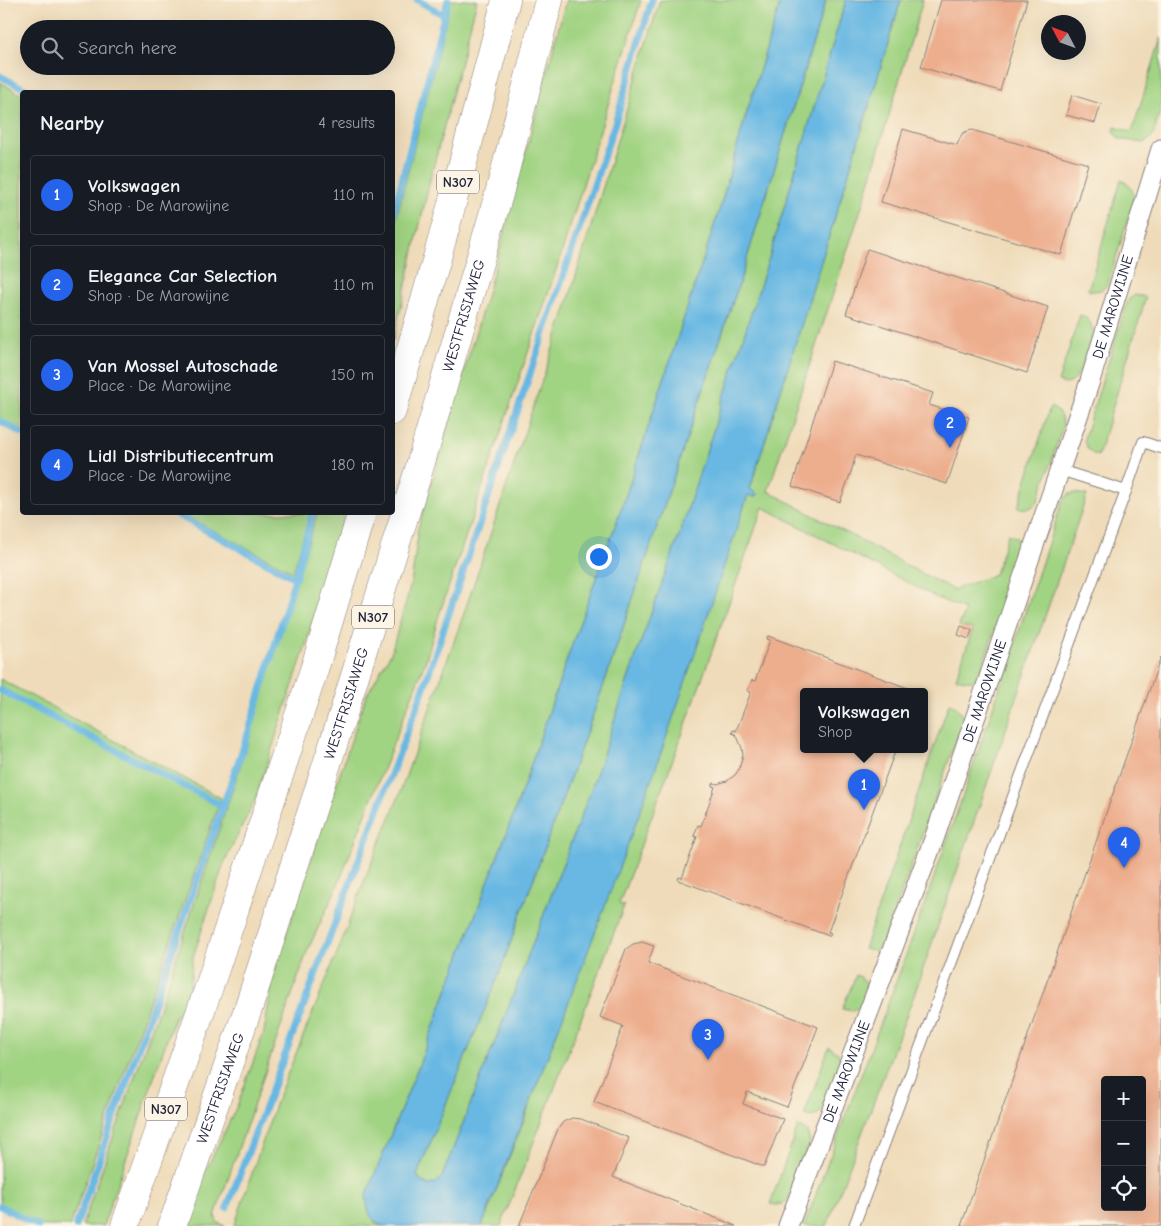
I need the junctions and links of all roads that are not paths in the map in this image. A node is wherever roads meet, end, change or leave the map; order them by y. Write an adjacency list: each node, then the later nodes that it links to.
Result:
1 (506, 0): 4 (highway, N307)
2 (549, 0): 10 (highway, WESTFRISIAWEG / N307)
3 (1161, 149): 6 (street, DE MAROWIJNE)
4 (395, 401)
5 (1161, 448): 7 (lane)
6 (1060, 470): 7 (lane); 11 (street, DE MAROWIJNE)
7 (1126, 491): 12 (lane)
8 (361, 515): 9 (highway, N307)
9 (125, 1226)
10 (172, 1226)
11 (788, 1226)
12 (854, 1226)

